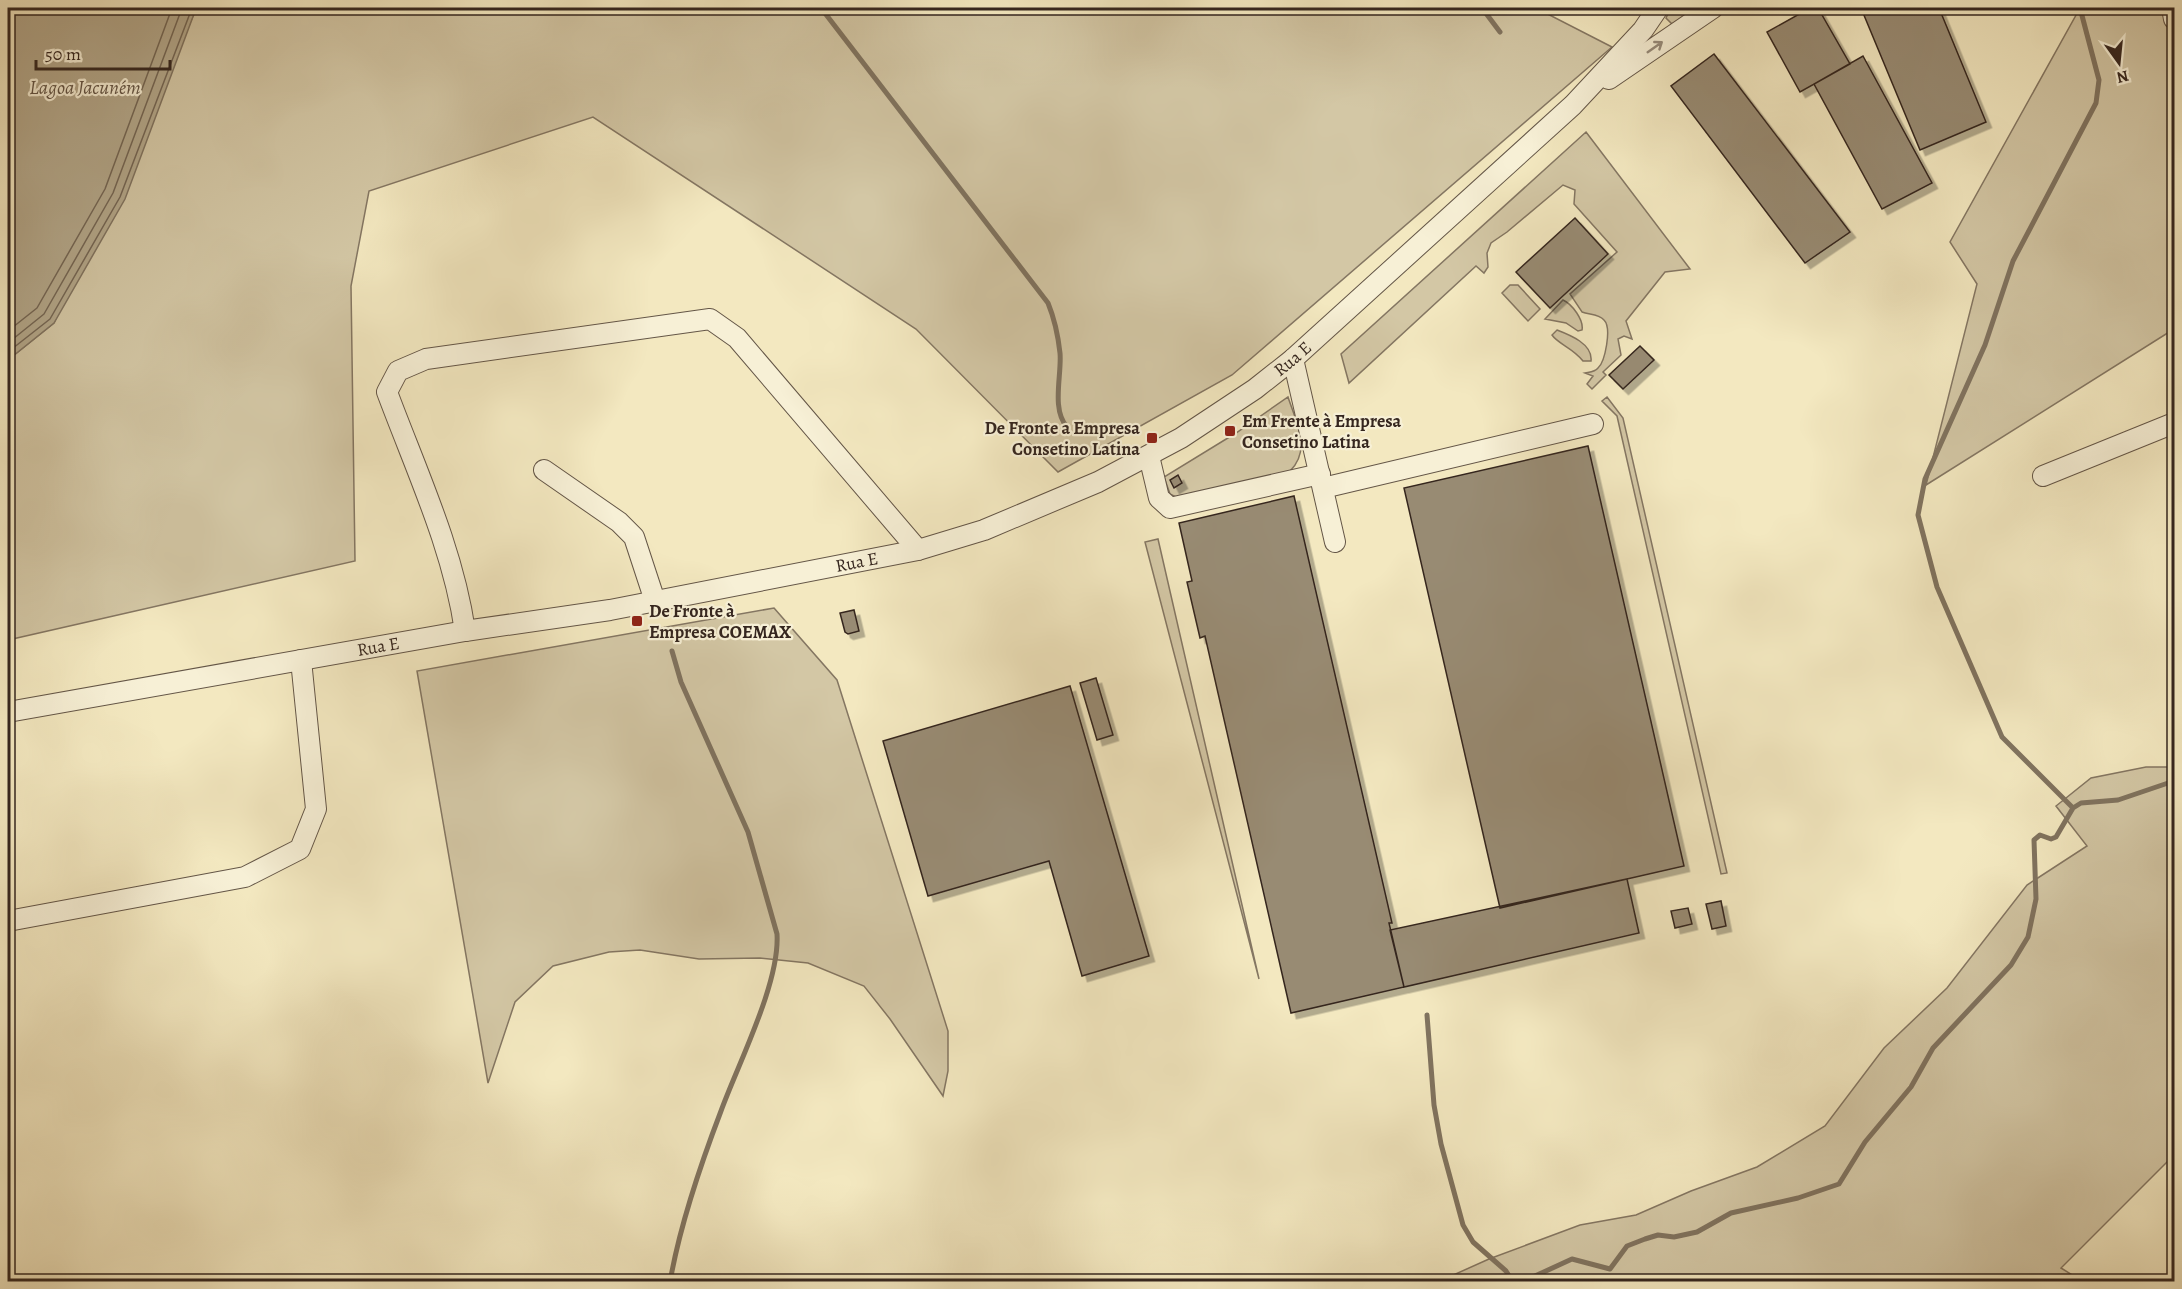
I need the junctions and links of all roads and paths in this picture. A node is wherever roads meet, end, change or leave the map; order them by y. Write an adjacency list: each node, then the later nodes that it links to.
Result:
1 (1658, 8): 5 (street, Rua E)
2 (1713, 8): 5 (street, Rua E, one-way to 2)
3 (2172, 8): 4 (street)
4 (2175, 19)
5 (1573, 105): 6 (street, Rua E)
6 (1293, 359): 9 (street, Rua E); 12 (street)
7 (2175, 423): 11 (street)
8 (1593, 424): 12 (street)
9 (1149, 456): 12 (street); 14 (street, Rua E)
10 (544, 470): 15 (street)
11 (2043, 476)
12 (1321, 481): 13 (street)
13 (1335, 542)
14 (918, 550): 15 (street, Rua E); 16 (street)
15 (656, 601): 16 (street, Rua E)
16 (465, 631): 17 (street, Rua E)
17 (301, 660): 18 (street, Rua E); 19 (street)
18 (8, 712)
19 (8, 921)

